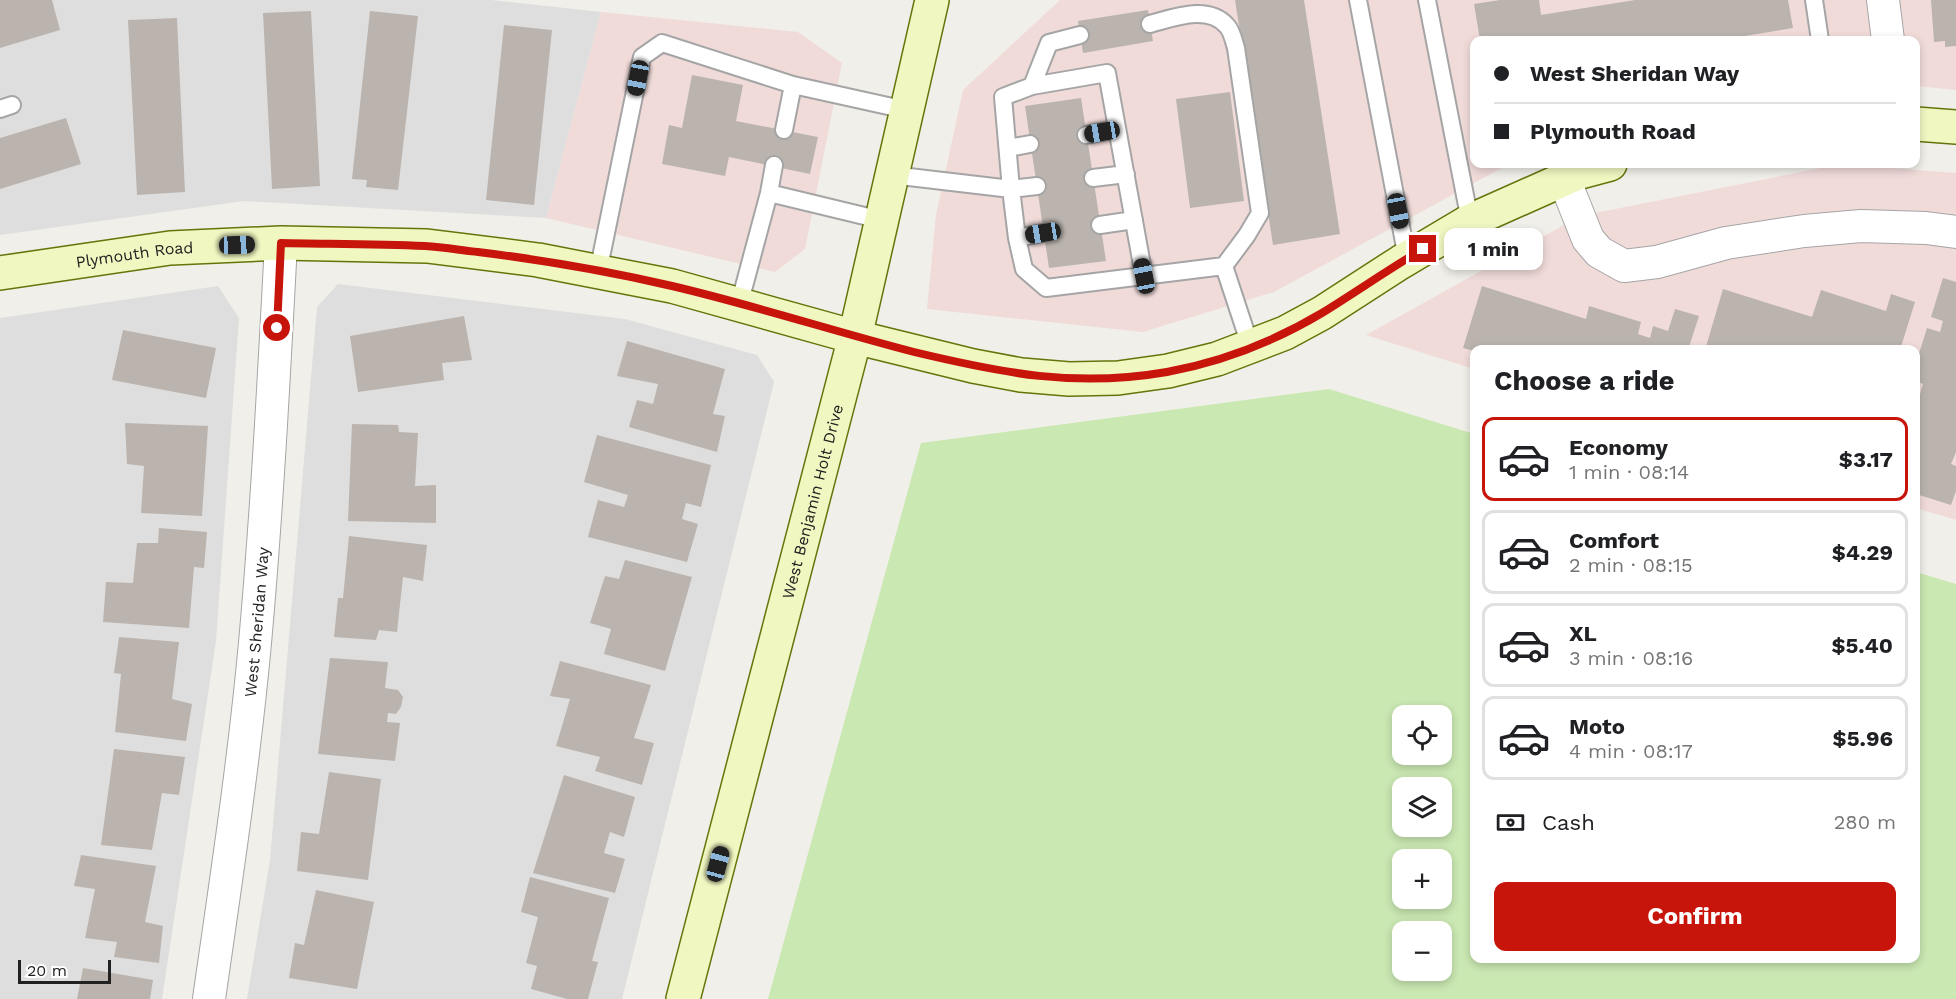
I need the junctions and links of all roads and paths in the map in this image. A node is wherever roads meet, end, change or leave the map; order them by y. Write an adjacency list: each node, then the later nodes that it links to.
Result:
1 (932, 0): 12 (street, West Benjamin Holt Drive)
2 (1359, 0): 37 (lane)
3 (1427, 0): 31 (lane)
4 (1814, 0): 8 (lane)
5 (1883, 0): 9 (street)
6 (1150, 24): 38 (lane)
7 (1080, 35): 11 (lane)
8 (1819, 36)
9 (1888, 36)
10 (793, 85): 12 (lane); 16 (lane); 39 (lane)
11 (1032, 86): 15 (lane); 19 (lane)
12 (906, 110): 23 (street, West Benjamin Holt Drive)
13 (1920, 123): 14 (street)
14 (1956, 127)
15 (1117, 129): 17 (lane); 22 (lane)
16 (784, 130)
17 (1086, 135)
18 (1030, 144): 19 (lane)
19 (1008, 148): 27 (lane)
20 (774, 165): 28 (lane)
21 (1595, 168): 25 (street, Plymouth Road)
22 (1126, 174): 24 (lane); 30 (lane)
23 (892, 175): 27 (lane); 29 (street, West Benjamin Holt Drive)
24 (1093, 178)
25 (1564, 179): 31 (street, Plymouth Road); 33 (street)
26 (1037, 186): 27 (lane)
27 (1011, 189): 35 (lane)
28 (769, 193): 29 (lane); 42 (lane)
29 (881, 220): 43 (street, West Benjamin Holt Drive)
30 (1134, 220): 32 (lane); 41 (lane)
31 (1470, 221): 37 (street, Plymouth Road)
32 (1100, 225)
33 (1956, 232)
34 (1043, 233): 35 (lane)
35 (1017, 238): 41 (lane)
36 (281, 243): 39 (street, Plymouth Road); 40 (street, Plymouth Road); 45 (street, West Sheridan Way)
37 (1407, 258): 44 (street, Plymouth Road)
38 (1224, 266): 41 (lane); 44 (lane)
39 (598, 272): 42 (street, Plymouth Road)
40 (0, 273)
41 (1144, 276)
42 (739, 305): 43 (street, Plymouth Road)
43 (855, 337): 44 (street, Plymouth Road); 46 (street, West Benjamin Holt Drive)
44 (1251, 348)
45 (209, 999)
46 (683, 999)

